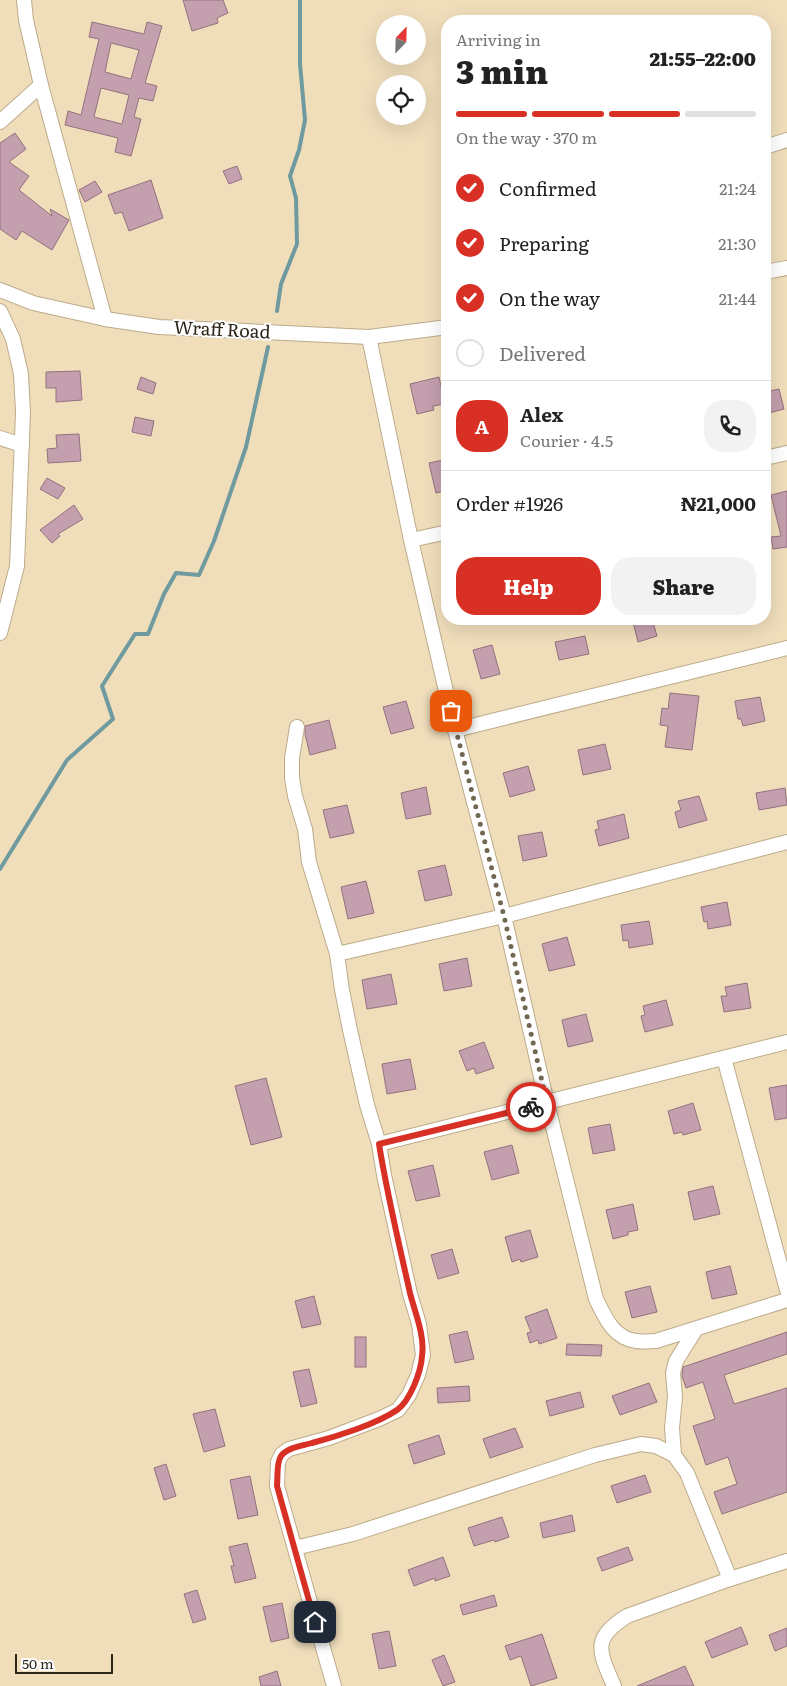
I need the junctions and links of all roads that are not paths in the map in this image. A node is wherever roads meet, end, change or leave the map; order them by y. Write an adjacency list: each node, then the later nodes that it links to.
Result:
1 (24, 0): 2 (street)
2 (41, 85): 3 (street); 10 (street)
3 (0, 122)
4 (787, 140): 5 (street)
5 (771, 145)
6 (787, 268): 7 (street)
7 (771, 271)
8 (0, 290): 10 (street, Wraff Road)
9 (0, 311): 14 (street)
10 (105, 320): 12 (street, Wraff Road)
11 (441, 328): 12 (street, Wraff Road)
12 (369, 337): 18 (street)
13 (0, 438): 14 (street)
14 (22, 444): 19 (street)
15 (787, 453): 16 (street)
16 (771, 457)
17 (441, 534): 18 (street)
18 (411, 540): 22 (street)
19 (0, 629)
20 (787, 648): 22 (street)
21 (297, 726): 25 (street)
22 (456, 730): 24 (street)
23 (787, 842): 24 (street)
24 (504, 916): 25 (street); 28 (street)
25 (337, 954): 29 (street)
26 (787, 1042): 27 (street)
27 (724, 1058): 28 (street); 30 (street)
28 (547, 1103): 29 (street); 32 (street)
29 (379, 1144): 36 (street)
30 (787, 1290)
31 (787, 1300): 32 (street)
32 (696, 1329): 33 (street)
33 (672, 1428): 34 (street); 35 (street)
34 (651, 1445): 35 (street); 36 (street)
35 (674, 1455): 38 (street)
36 (295, 1548): 39 (street)
37 (787, 1561): 38 (street)
38 (730, 1579): 40 (street)
39 (334, 1686)
40 (614, 1686)

